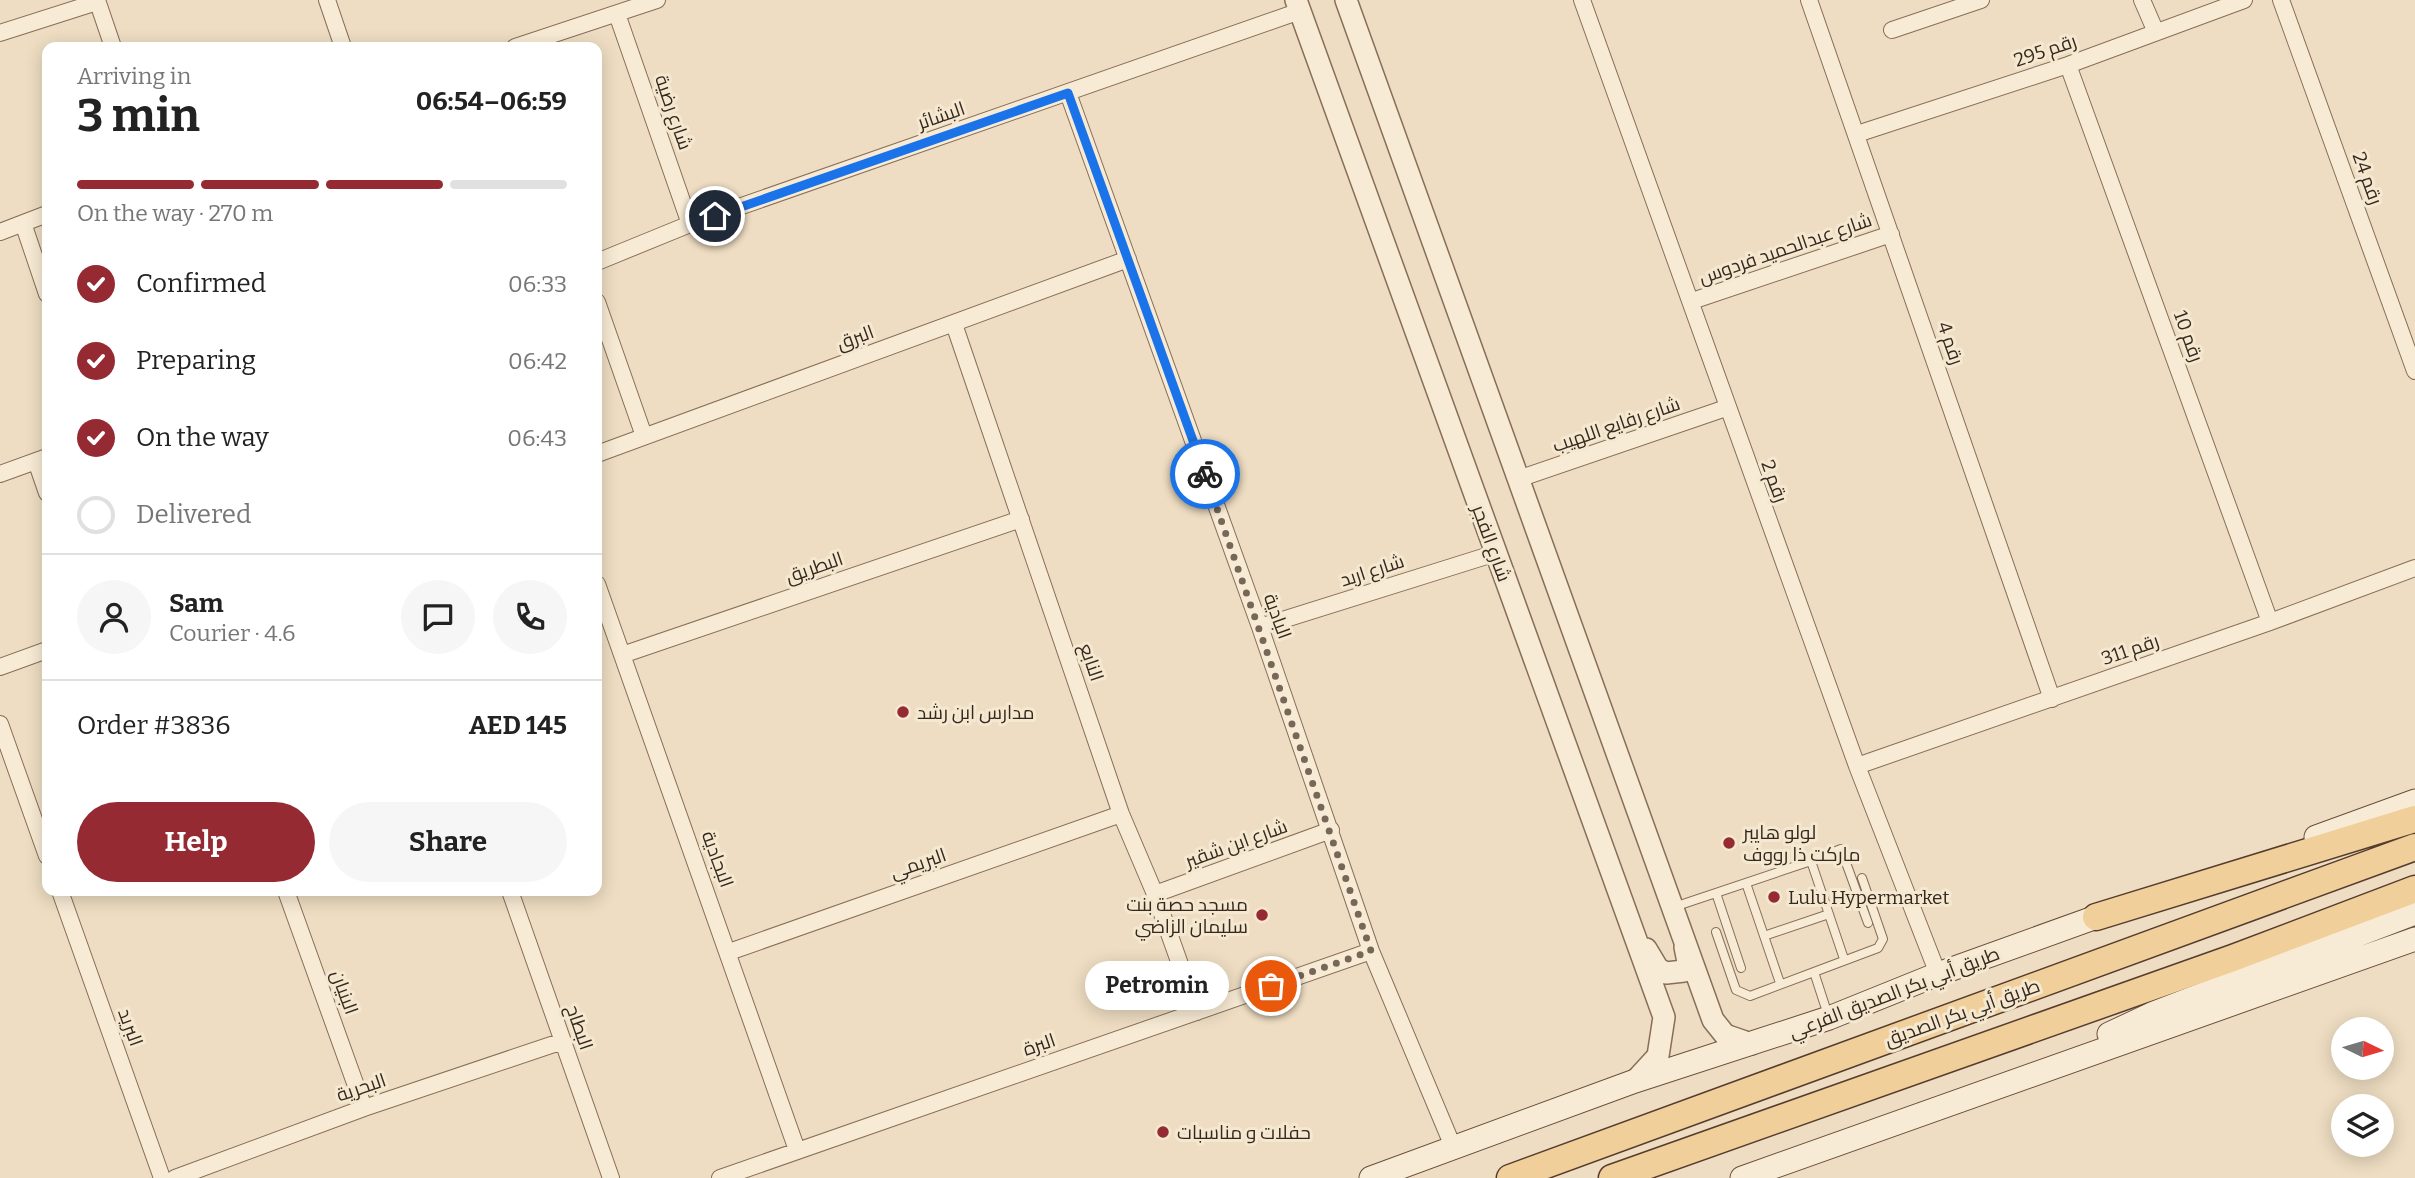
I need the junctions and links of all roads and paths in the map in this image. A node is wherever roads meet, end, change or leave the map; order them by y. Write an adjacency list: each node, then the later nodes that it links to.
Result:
1 (327, 0): 17 (street)
2 (657, 0): 12 (street)
3 (1346, 0): 39 (street)
4 (1582, 0): 30 (street, رقم 2)
5 (1809, 0): 21 (street, رقم 4)
6 (1981, 0): 13 (street)
7 (2142, 0): 14 (street)
8 (2244, 0): 14 (street, رقم 295)
9 (2281, 0): 33 (street, رقم 24)
10 (97, 1): 15 (street); 16 (street)
11 (1298, 6): 20 (street, البشائر); 41 (street, شارع الفجر)
12 (617, 14): 18 (street); 24 (street, شارع رضية)
13 (1892, 30)
14 (2155, 30): 19 (street, رقم 295)
15 (0, 33)
16 (111, 42)
17 (342, 42)
18 (531, 42)
19 (2067, 65): 21 (street, رقم 295); 44 (street, رقم 10)
20 (1068, 93): 24 (street, البشائر); 27 (street, البادية)
21 (1857, 134): 26 (street, رقم 4)
22 (42, 216): 23 (street)
23 (23, 223): 25 (street); 29 (street)
24 (690, 224): 28 (street, البشائر)
25 (0, 232)
26 (1891, 234): 30 (street, شارع عبدالحميد فردوس); 49 (street, رقم 4)
27 (1128, 259): 32 (street, البرق); 45 (street, البادية)
28 (602, 260)
29 (42, 279)
30 (1692, 301): 34 (street, رقم 2)
31 (602, 316): 35 (street)
32 (954, 324): 35 (street, البرق); 40 (street, النابع)
33 (2415, 371)
34 (1726, 408): 39 (street, شارع رفايع اللهيب); 51 (street, رقم 2)
35 (644, 436): 36 (street, البرق)
36 (602, 452)
37 (42, 459): 38 (street)
38 (0, 474)
39 (1518, 479): 68 (street)
40 (1021, 519): 47 (street, البطريق); 53 (street, النابع)
41 (1496, 552): 45 (street, شارع اربد); 71 (street, شارع الفجر)
42 (2415, 568): 44 (street, رقم 311)
43 (602, 597): 47 (street, البجادية)
44 (2270, 622): 49 (street, رقم 311)
45 (1260, 627): 55 (street, البادية)
46 (42, 652): 48 (street)
47 (622, 655): 77 (street, البجادية)
48 (0, 667)
49 (2052, 699): 51 (street, رقم 311)
50 (0, 724): 56 (street)
51 (1857, 766): 81 (street, رقم 2)
52 (2415, 801): 70 (main road, طريق أبي بكر الصديق الفرعي)
53 (1121, 814): 63 (street, النابع); 77 (street, البريمي)
54 (2415, 819): 70 (main road)
55 (1331, 830): 63 (street, شارع ابن شقير); 76 (street, البادية)
56 (42, 842)
57 (2415, 847): 99 (main road, طريق أبي بكر الصديق)
58 (1811, 861): 60 (lane); 69 (lane); 72 (lane)
59 (1863, 878): 78 (lane)
60 (1746, 883): 62 (lane); 74 (lane)
61 (2415, 889): 100 (main road, طريق أبي بكر الصديق)
62 (1716, 893): 68 (lane); 79 (lane)
63 (1155, 894): 83 (street, النابع)
64 (62, 896): 93 (street, البريد)
65 (288, 896): 89 (street, البنيان)
66 (512, 896): 85 (street, البطاح)
67 (2415, 913): 88 (main road)
68 (1675, 914): 71 (street); 86 (street)
69 (1829, 914): 74 (lane); 78 (lane)
70 (2096, 917): 81 (main road, طريق أبي بكر الصديق الفرعي)
71 (1628, 920): 87 (street, شارع الفجر)
72 (1868, 923)
73 (1716, 932): 82 (lane)
74 (1764, 936): 82 (lane)
75 (2415, 939): 88 (main road)
76 (1371, 951): 83 (street, البرة); 90 (street, البادية)
77 (729, 952): 91 (street, البجادية)
78 (1844, 959): 80 (lane)
79 (1741, 968)
80 (1814, 972): 82 (lane); 84 (lane)
81 (1938, 974): 84 (main road, طريق أبي بكر الصديق الفرعي)
82 (1780, 983)
83 (1197, 1012): 91 (street, البرة)
84 (1829, 1018): 86 (main road, طريق أبي بكر الصديق الفرعي)
85 (563, 1041): 89 (street, البحرية); 95 (street, البطاح)
86 (1751, 1044): 87 (main road, طريق أبي بكر الصديق الفرعي)
87 (1635, 1081): 90 (main road, طريق أبي بكر الصديق الفرعي); 98 (main road)
88 (1969, 1098): 92 (main road)
89 (364, 1108): 94 (street, البحرية)
90 (1454, 1149): 97 (main road, طريق أبي بكر الصديق الفرعي)
91 (797, 1150): 96 (street, البرة)
92 (1787, 1170): 101 (main road)
93 (162, 1178)
94 (175, 1178)
95 (611, 1178)
96 (720, 1178)
97 (1371, 1178)
98 (1416, 1178)
99 (1510, 1178)
100 (1612, 1178)
101 (1742, 1178)

